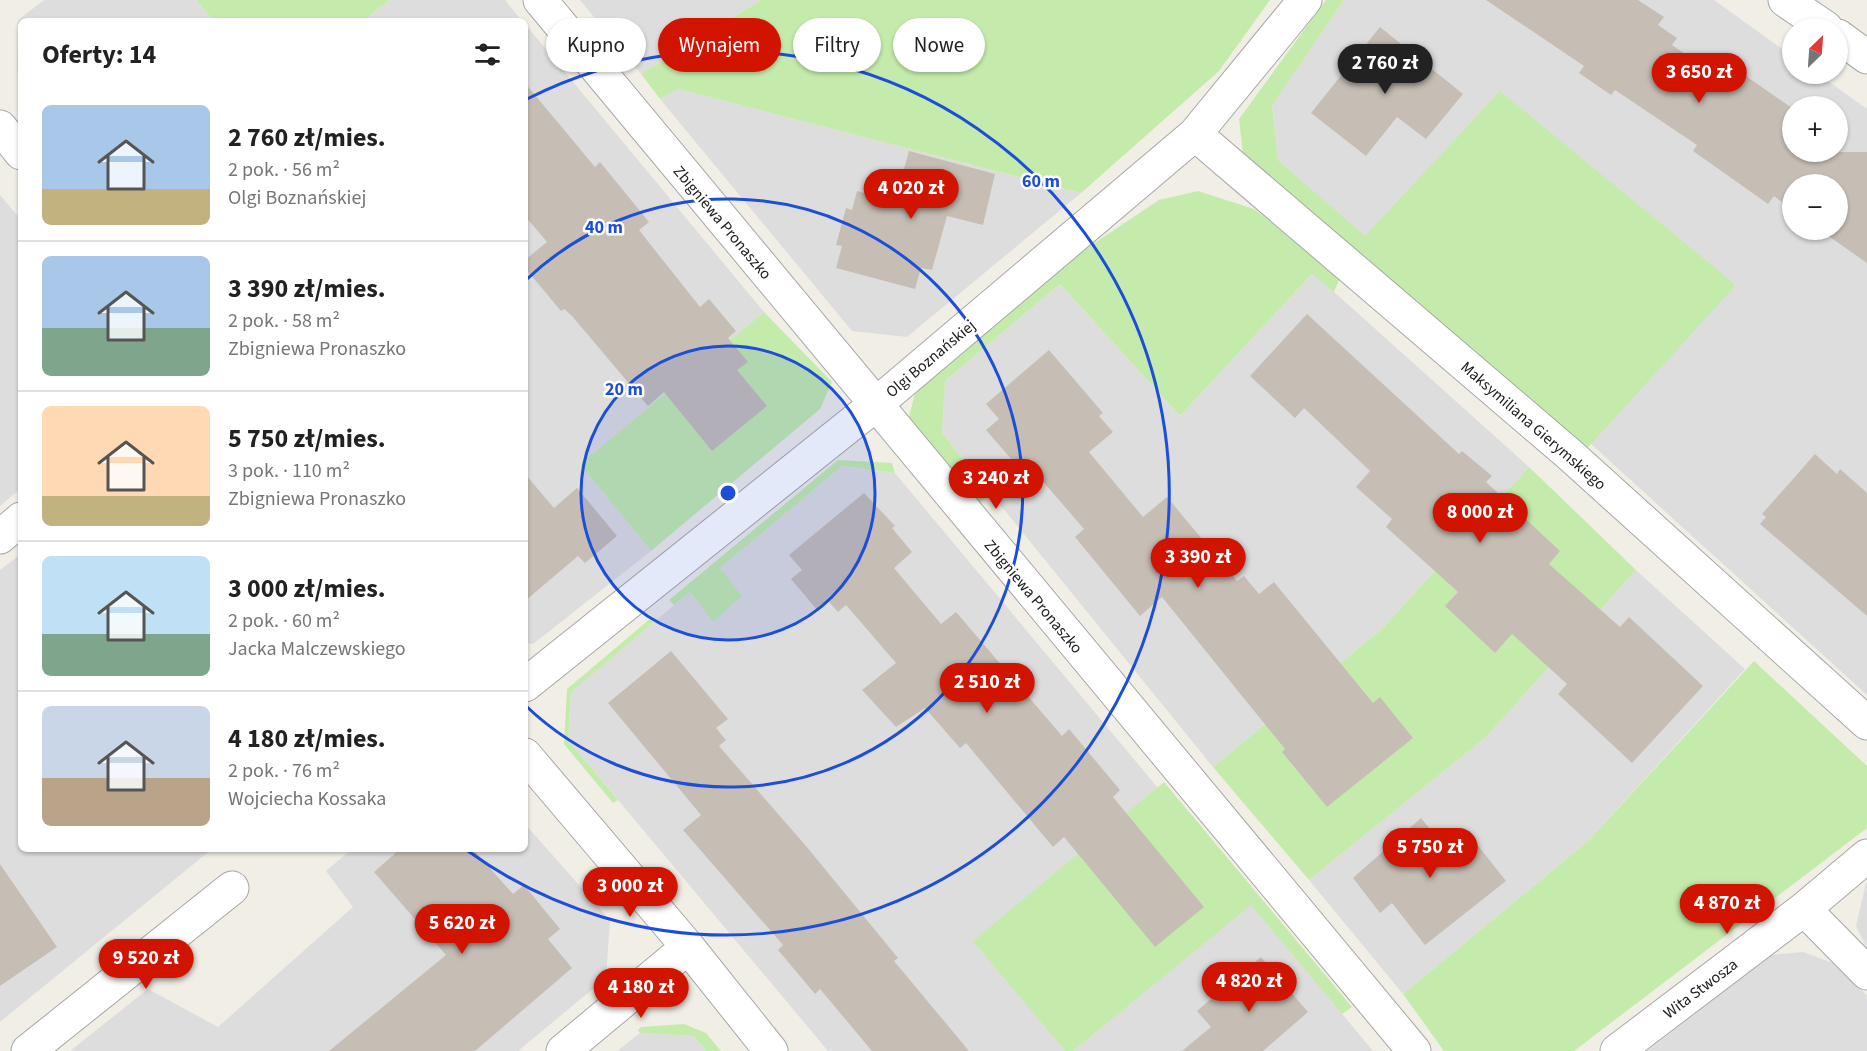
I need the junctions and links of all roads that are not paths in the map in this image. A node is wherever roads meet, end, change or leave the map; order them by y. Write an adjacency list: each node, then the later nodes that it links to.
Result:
1 (540, 0): 10 (street, Zbigniewa Pronaszko)
2 (1305, 0): 8 (street, Olgi Boznańskiej)
3 (1785, 0): 4 (street)
4 (1811, 18)
5 (1848, 43): 6 (street)
6 (1867, 57)
7 (0, 127): 9 (street)
8 (1195, 134): 10 (street, Olgi Boznańskiej); 14 (street, Maksymiliana Gierymskiego)
9 (18, 149)
10 (875, 405): 13 (street, Olgi Boznańskiej); 24 (street, Zbigniewa Pronaszko)
11 (18, 522): 12 (street)
12 (0, 537)
13 (528, 683)
14 (1867, 723)
15 (528, 759): 19 (street)
16 (1867, 856): 18 (street, Wita Stwosza)
17 (232, 888): 21 (street)
18 (1804, 909): 20 (street); 25 (street, Wita Stwosza)
19 (688, 948): 22 (street); 23 (street)
20 (1867, 973)
21 (28, 1051)
22 (563, 1051)
23 (771, 1051)
24 (1414, 1051)
25 (1617, 1051)

